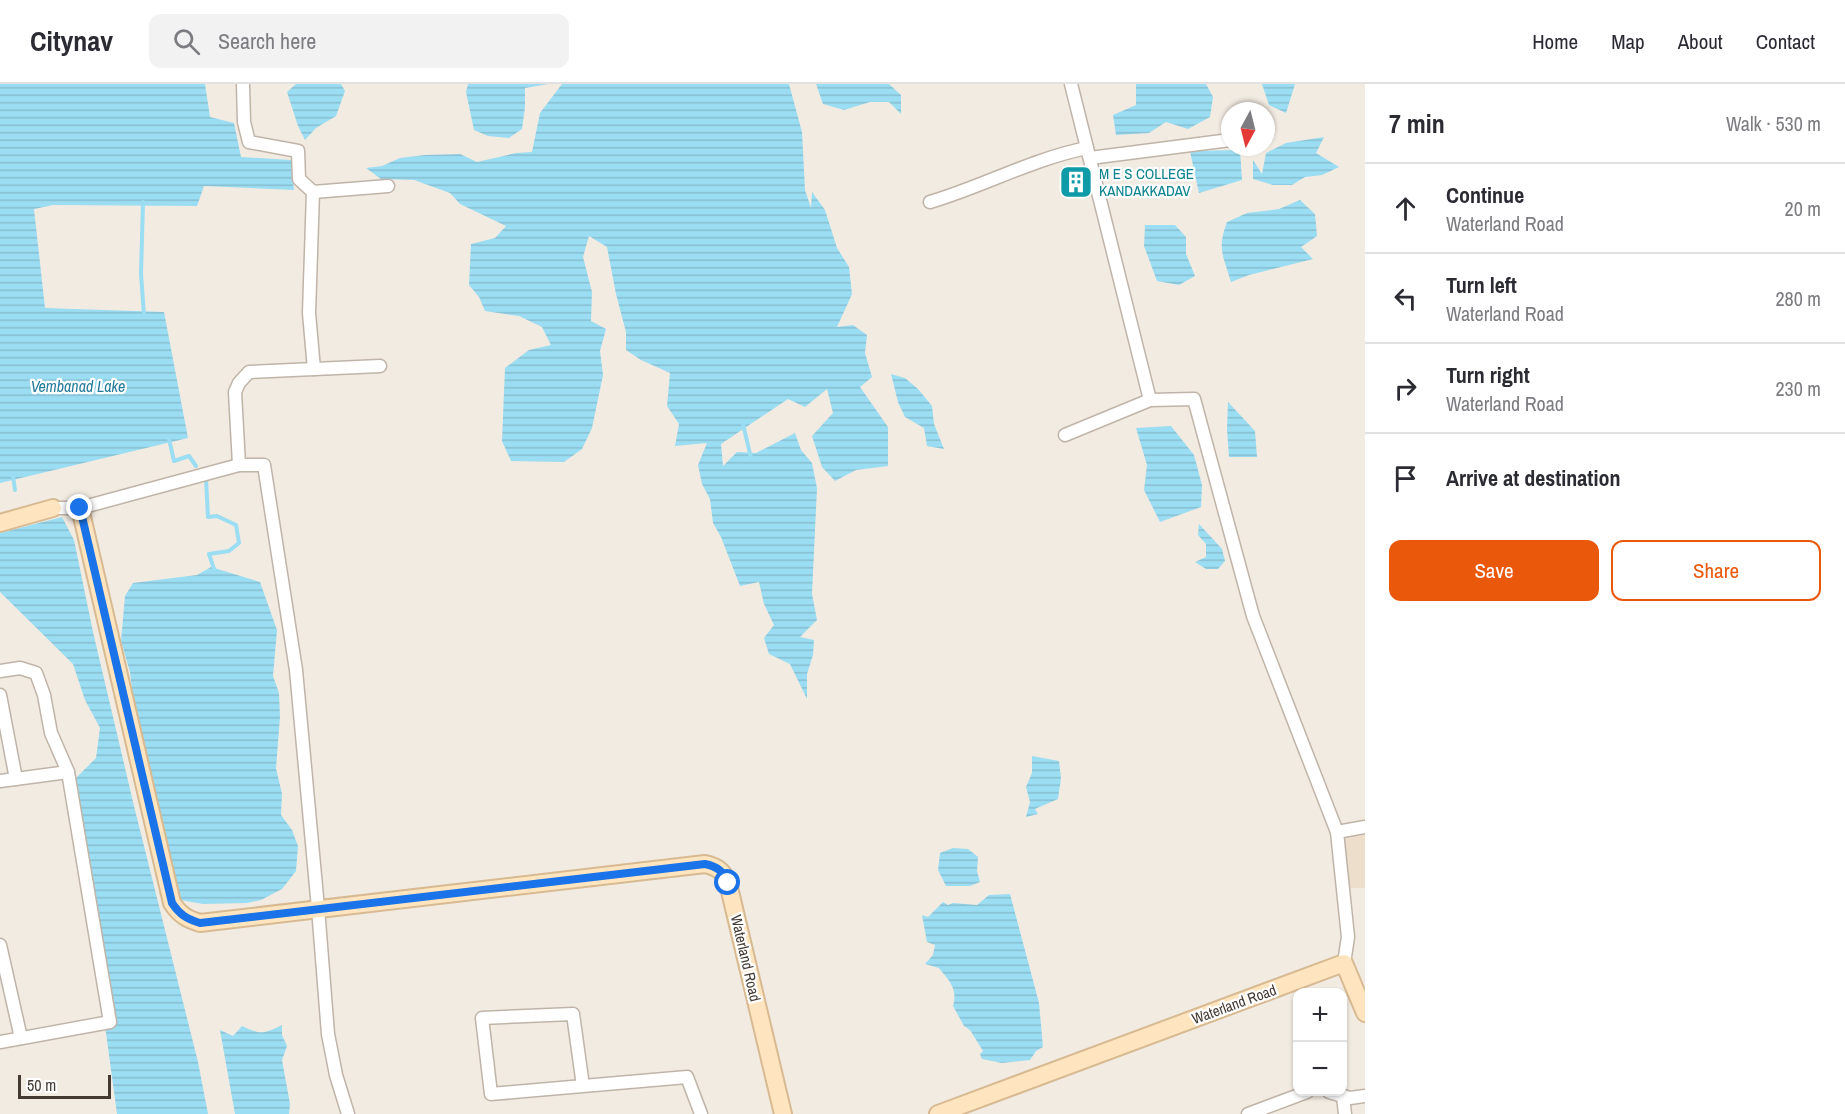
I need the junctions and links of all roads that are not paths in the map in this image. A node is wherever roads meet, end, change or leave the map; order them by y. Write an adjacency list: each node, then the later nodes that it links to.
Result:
1 (243, 84): 6 (street)
2 (1071, 84): 4 (street)
3 (1221, 141): 4 (street)
4 (1089, 153): 7 (street); 10 (street)
5 (388, 186): 6 (street)
6 (313, 192): 9 (street)
7 (930, 202)
8 (380, 366): 9 (street)
9 (314, 369): 12 (street)
10 (1150, 400): 11 (street); 22 (street)
11 (1065, 435)
12 (239, 465): 14 (street); 23 (street)
13 (53, 508): 14 (street); 15 (main road)
14 (80, 508): 23 (main road, Waterland Road)
15 (0, 523)
16 (0, 671): 18 (street)
17 (0, 695): 19 (street)
18 (68, 772): 19 (street); 27 (street)
19 (16, 778): 20 (street)
20 (0, 781)
21 (1365, 827): 22 (street)
22 (1337, 832): 25 (street)
23 (318, 908): 33 (street); 35 (main road, Waterland Road)
24 (0, 945): 27 (street)
25 (1344, 963): 26 (main road); 36 (main road, Waterland Road)
26 (1365, 1013)
27 (21, 1038): 28 (street)
28 (0, 1042)
29 (583, 1086): 29 (street); 34 (street)
30 (1296, 1096): 37 (street)
31 (1343, 1096): 32 (street); 38 (street)
32 (1365, 1096)
33 (348, 1114)
34 (701, 1114)
35 (783, 1114)
36 (938, 1114)
37 (1248, 1114)
38 (1344, 1114)

